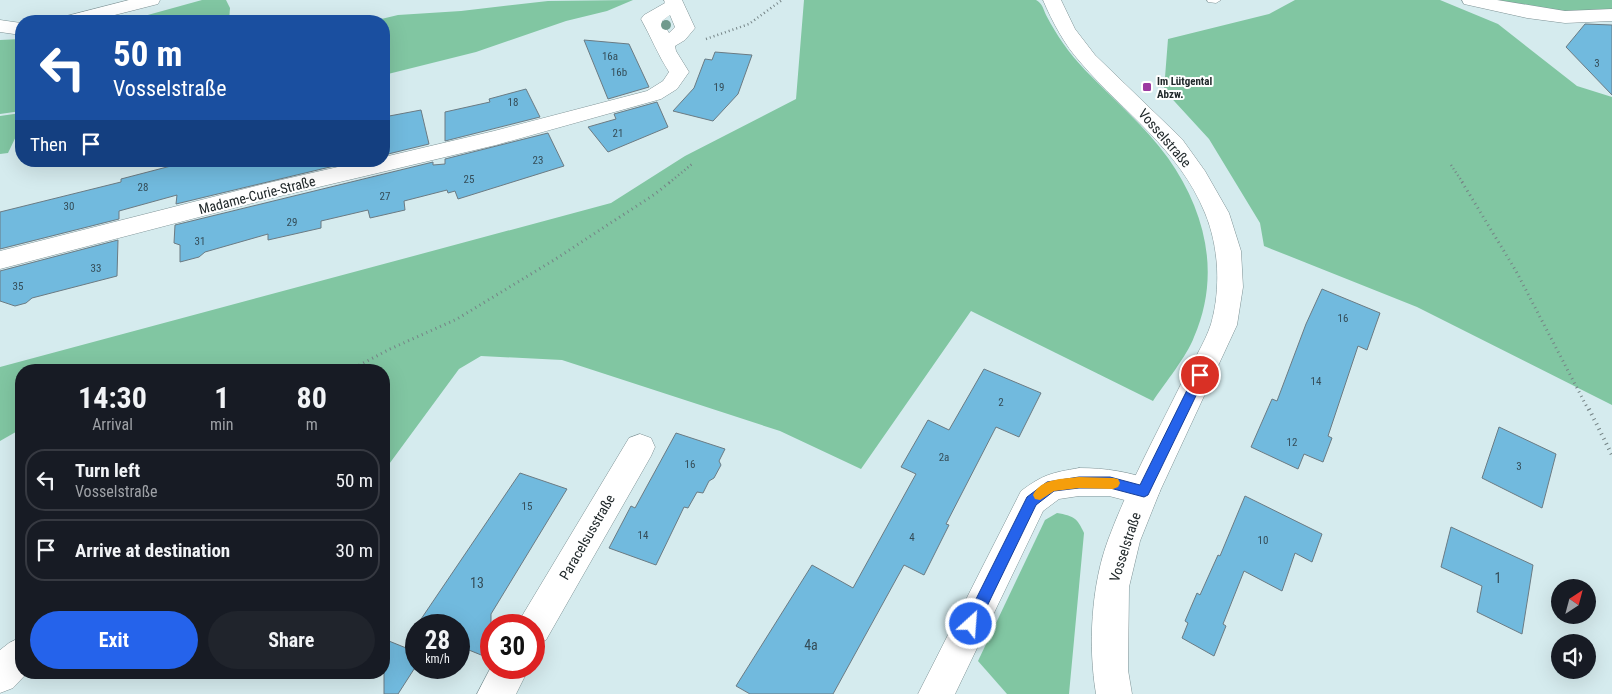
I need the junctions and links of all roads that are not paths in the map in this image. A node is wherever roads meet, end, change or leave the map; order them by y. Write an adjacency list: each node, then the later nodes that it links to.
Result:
1 (151, 0): 5 (street)
2 (1052, 0): 14 (street, Vosselstraße)
3 (1471, 0): 6 (street)
4 (673, 3): 9 (street, Madame-Curie-Straße); 9 (street, Madame-Curie-Straße)
5 (93, 15)
6 (1612, 15)
7 (0, 26): 8 (street)
8 (15, 28)
9 (672, 40): 10 (street, Madame-Curie-Straße)
10 (390, 163)
11 (371, 167): 12 (street, Madame-Curie-Straße)
12 (0, 260)
13 (640, 447): 15 (street, Paracelsusstraße)
14 (1144, 491): 20 (street); 21 (street, Vosselstraße)
15 (542, 614)
16 (15, 661): 17 (street)
17 (0, 675)
18 (504, 679): 19 (street)
19 (495, 694)
20 (936, 694)
21 (1114, 694)

